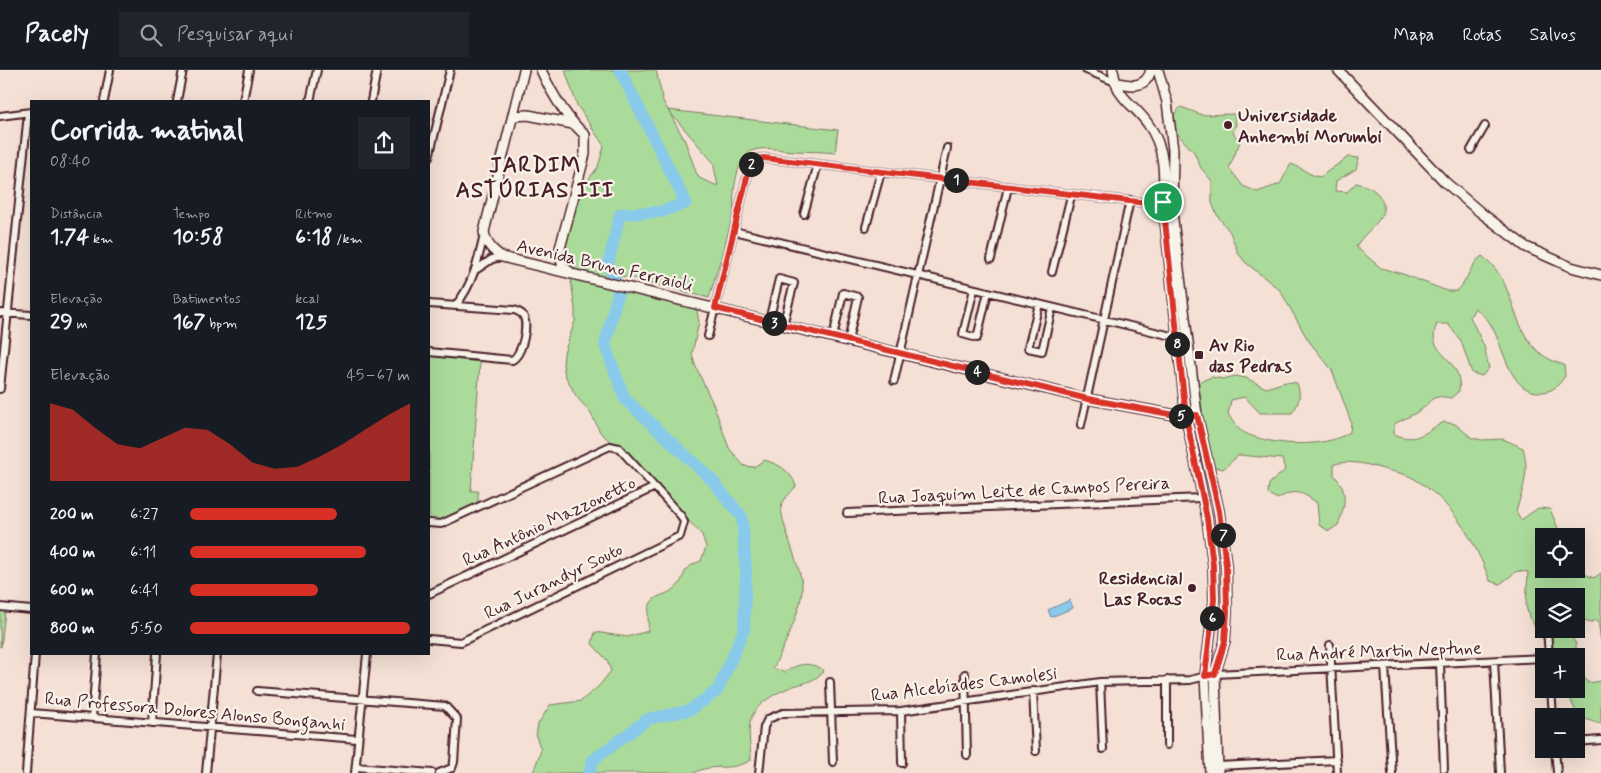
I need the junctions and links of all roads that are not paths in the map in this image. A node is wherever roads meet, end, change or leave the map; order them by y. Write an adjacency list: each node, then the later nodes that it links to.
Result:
1 (110, 70): 15 (street)
2 (183, 70): 16 (street)
3 (249, 70): 17 (street)
4 (317, 70): 18 (street)
5 (377, 70): 19 (street)
6 (450, 70): 27 (street)
7 (524, 70): 22 (street)
8 (541, 70): 23 (street)
9 (1086, 70): 14 (street)
10 (1113, 70): 14 (street)
11 (1151, 70): 14 (street)
12 (1158, 70): 70 (street)
13 (1338, 70): 47 (street)
14 (1115, 82): 34 (street)
15 (103, 100)
16 (177, 100)
17 (243, 100)
18 (310, 100)
19 (371, 100)
20 (30, 112): 21 (street); 56 (street)
21 (0, 116)
22 (514, 116): 23 (street); 38 (street)
23 (573, 124): 39 (street)
24 (1485, 126): 26 (street)
25 (947, 148): 30 (street)
26 (1471, 150)
27 (430, 153)
28 (818, 164): 29 (street); 35 (street); 37 (street)
29 (881, 172): 30 (street); 36 (street)
30 (940, 178): 31 (street); 46 (street)
31 (1008, 187): 32 (street); 41 (street)
32 (1072, 196): 33 (street); 44 (street)
33 (1130, 200): 34 (street); 58 (street)
34 (1163, 202): 63 (street)
35 (804, 214)
36 (866, 227)
37 (734, 231): 46 (street); 53 (street)
38 (484, 232): 40 (street, Avenida Bruno Ferraioli); 43 (street)
39 (558, 252): 42 (street); 45 (street)
40 (502, 257): 42 (street, Avenida Bruno Ferraioli); 43 (street, Avenida Bruno Ferraioli)
41 (991, 259)
42 (540, 266): 45 (street, Avenida Bruno Ferraioli)
43 (476, 270): 52 (street)
44 (1052, 272)
45 (570, 273): 53 (street, Avenida Bruno Ferraioli)
46 (918, 275): 48 (street); 66 (street)
47 (1601, 275)
48 (974, 289): 49 (street); 49 (street)
49 (988, 292): 51 (street)
50 (430, 304): 52 (street)
51 (1039, 304): 54 (street); 54 (street)
52 (456, 305): 65 (street)
53 (715, 308): 59 (street, Avenida Bruno Ferraioli); 61 (street)
54 (1052, 308): 58 (street)
55 (0, 313): 56 (street)
56 (8, 314): 57 (street); 68 (street)
57 (30, 315)
58 (1104, 320): 63 (street); 69 (street)
59 (769, 321): 60 (street, Avenida Bruno Ferraioli); 60 (street)
60 (784, 325): 62 (street, Avenida Bruno Ferraioli)
61 (708, 336)
62 (833, 337): 64 (street, Avenida Bruno Ferraioli); 64 (street)
63 (1176, 337): 71 (street)
64 (848, 341): 66 (street, Avenida Bruno Ferraioli)
65 (430, 352)
66 (900, 354): 67 (street); 69 (street, Avenida Bruno Ferraioli)
67 (894, 381)
68 (0, 389)
69 (1088, 399): 71 (street, Avenida Bruno Ferraioli); 72 (street)
70 (1197, 415): 71 (street, Avenida Bruno Ferraioli); 93 (street)
71 (1186, 417): 74 (street)
72 (1081, 425)
73 (655, 487): 76 (street); 77 (street, Rua Antônio Mazzonetto); 80 (street, Rua Jurandyr Souto)
74 (1202, 498): 75 (street, Rua Joaquim Leite de Campos Pereira); 94 (street)
75 (847, 513)
76 (430, 523)
77 (430, 594)
78 (0, 607): 79 (street)
79 (30, 610)
80 (430, 639)
81 (1330, 645): 91 (street)
82 (36, 655): 104 (street)
83 (96, 655): 105 (street)
84 (157, 655): 106 (street)
85 (217, 655): 107 (street)
86 (367, 655): 100 (street)
87 (1535, 659): 88 (street, Rua André Martin Neptune)
88 (1494, 661): 89 (street, Rua André Martin Neptune); 124 (street)
89 (1440, 664): 90 (street, Rua André Martin Neptune); 121 (street)
90 (1386, 667): 91 (street, Rua André Martin Neptune); 132 (street)
91 (1332, 668): 93 (street, Rua André Martin Neptune); 117 (street)
92 (965, 674): 101 (street)
93 (1215, 674): 94 (street, Rua Alcebíades Camolesi); 120 (street)
94 (1205, 676): 95 (street, Rua Alcebíades Camolesi); 113 (street)
95 (1167, 680): 97 (street, Rua Alcebíades Camolesi); 111 (street)
96 (830, 682): 103 (street)
97 (1100, 682): 99 (street, Rua Alcebíades Camolesi); 112 (street)
98 (257, 691): 100 (street)
99 (1033, 691): 101 (street, Rua Alcebíades Camolesi); 114 (street)
100 (362, 698): 108 (street); 129 (street)
101 (967, 702): 102 (street, Rua Alcebíades Camolesi); 115 (street)
102 (901, 711): 103 (street, Rua Alcebíades Camolesi); 119 (street)
103 (831, 712): 118 (street); 123 (street, Rua Alcebíades Camolesi)
104 (31, 713): 105 (street, Rua Professora Dolores Alonso Bonganhi); 126 (street)
105 (92, 718): 106 (street, Rua Professora Dolores Alonso Bonganhi)
106 (152, 723): 107 (street, Rua Professora Dolores Alonso Bonganhi)
107 (209, 727): 108 (street, Rua Professora Dolores Alonso Bonganhi); 127 (street)
108 (357, 739): 122 (street)
109 (1601, 740): 110 (street)
110 (1585, 741)
111 (1167, 746)
112 (1103, 748)
113 (1209, 748): 120 (street); 130 (street)
114 (1036, 751)
115 (967, 755)
116 (1556, 758): 125 (street)
117 (1337, 760): 120 (street); 131 (street)
118 (834, 762)
119 (902, 764)
120 (1218, 769)
121 (1444, 769)
122 (355, 770): 128 (street)
123 (759, 771)
124 (1500, 772)
125 (1557, 772)
126 (26, 773)
127 (206, 773)
128 (432, 773)
129 (439, 773)
130 (1210, 773)
131 (1337, 773)
132 (1392, 773)

